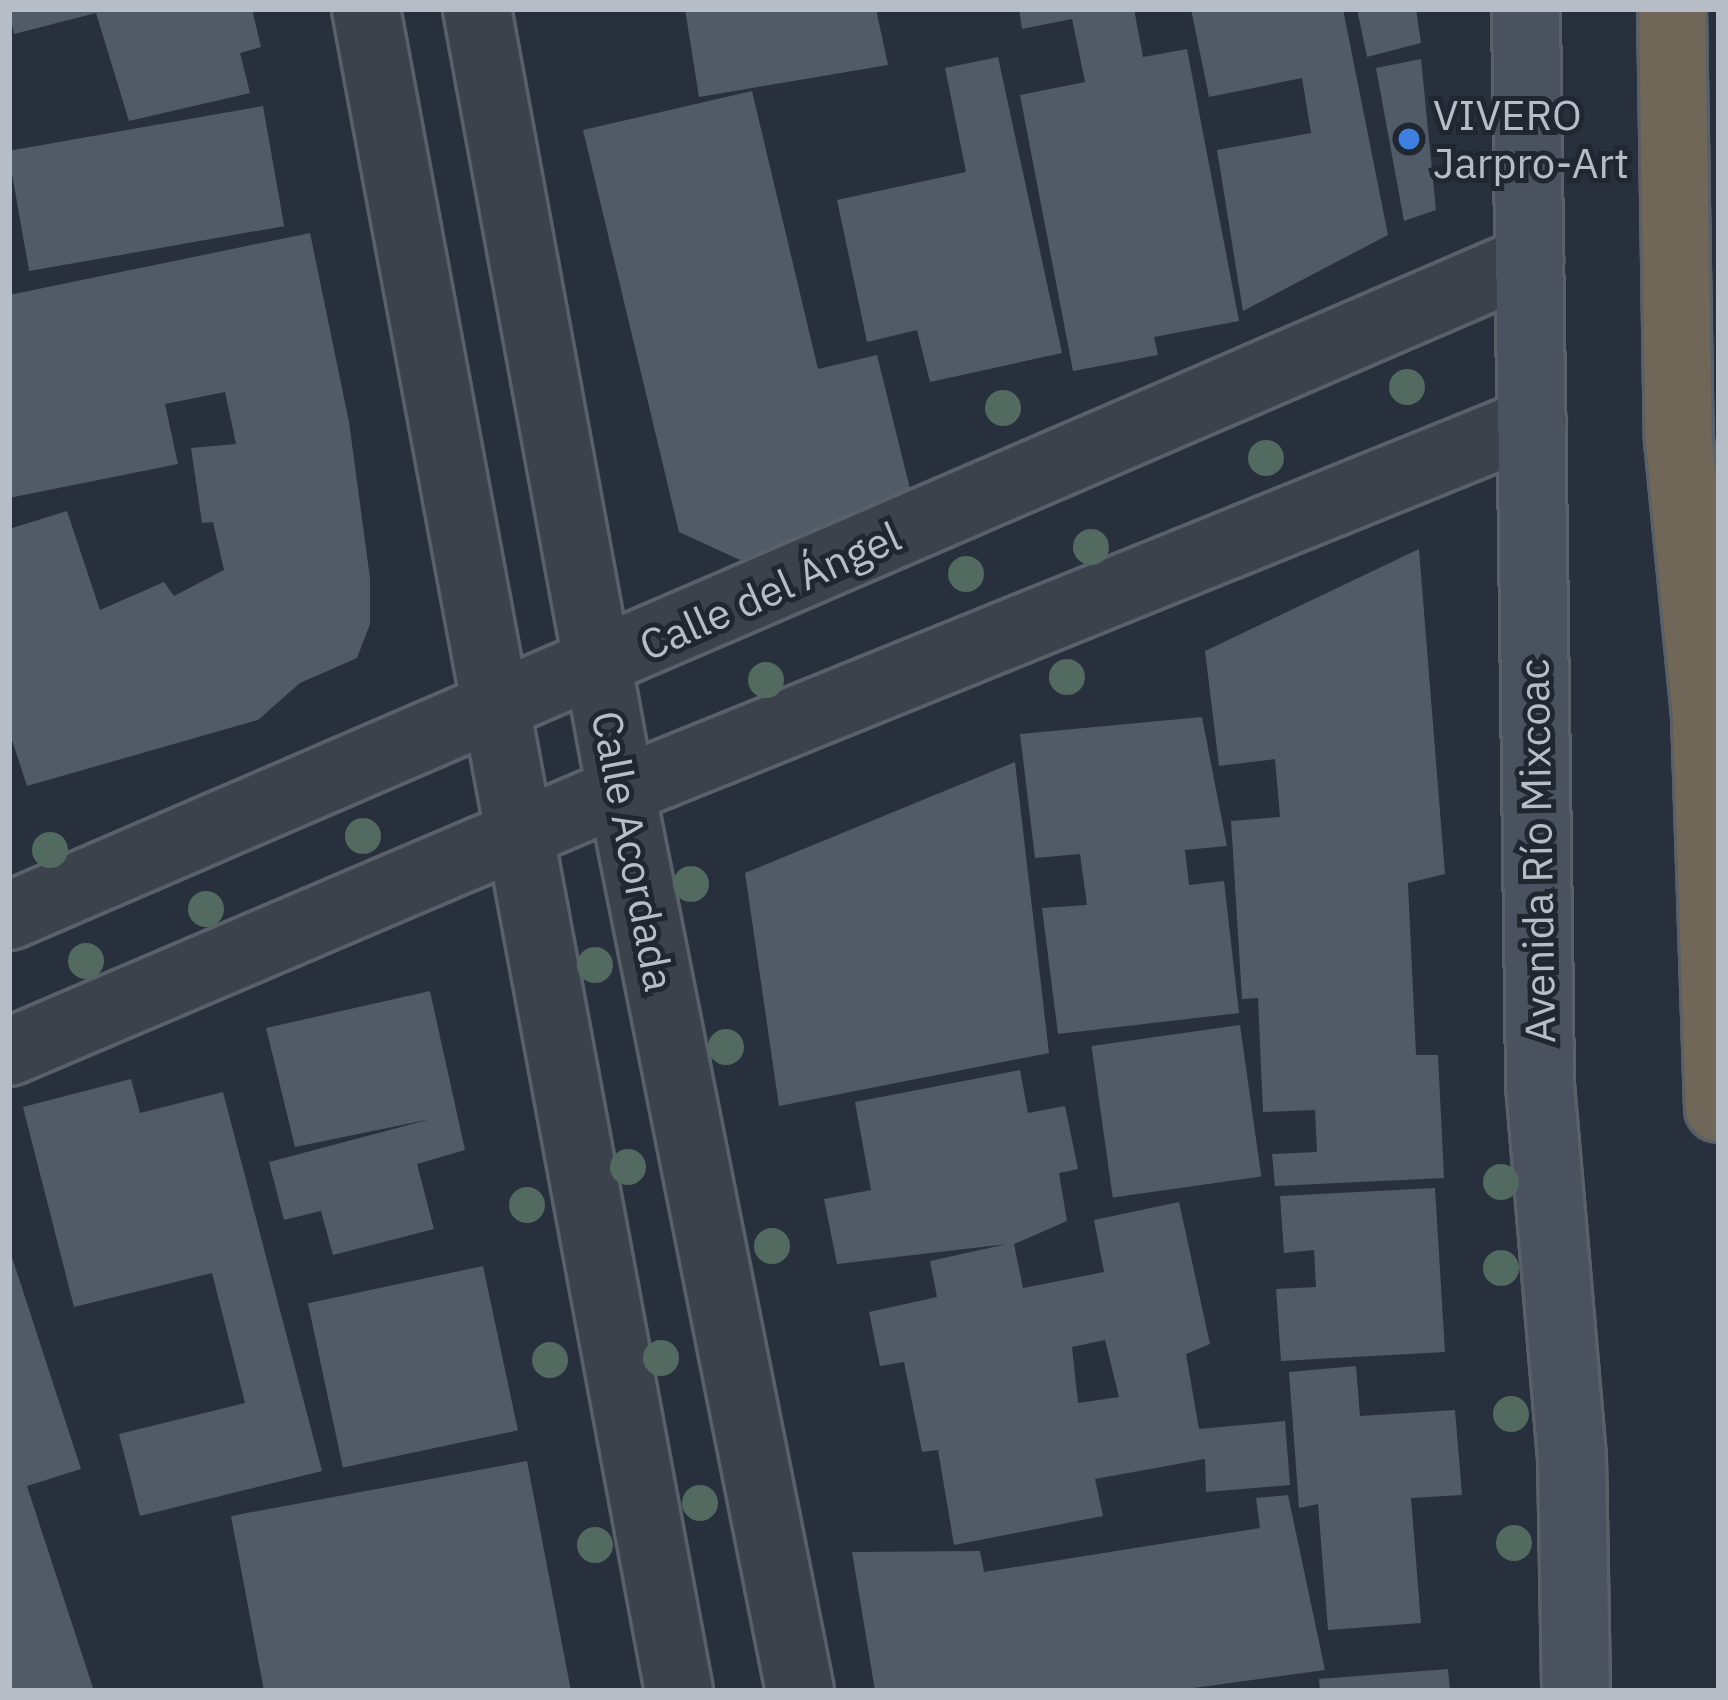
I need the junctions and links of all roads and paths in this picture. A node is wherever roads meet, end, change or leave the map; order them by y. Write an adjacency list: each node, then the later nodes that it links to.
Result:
1 (366, 9): 9 (street)
2 (477, 9): 7 (street, Calle Acordada)
3 (1526, 9): 5 (main road, Avenida Río Mixcoac)
4 (1672, 9): 8 (highway)
5 (1529, 260): 6 (main road, Avenida Río Mixcoac); 7 (street, Calle del Ángel)
6 (1532, 422): 10 (street); 17 (main road, Avenida Río Mixcoac)
7 (597, 667): 9 (street, Calle del Ángel); 10 (street, Calle Acordada)
8 (1713, 691): 14 (highway)
9 (493, 712): 11 (street); 12 (street, Calle del Ángel)
10 (621, 791): 11 (street); 16 (street, Calle Acordada)
11 (516, 836): 13 (street); 15 (street)
12 (9, 916)
13 (9, 1052)
14 (1719, 1108)
15 (679, 1691)
16 (800, 1691)
17 (1576, 1691)

